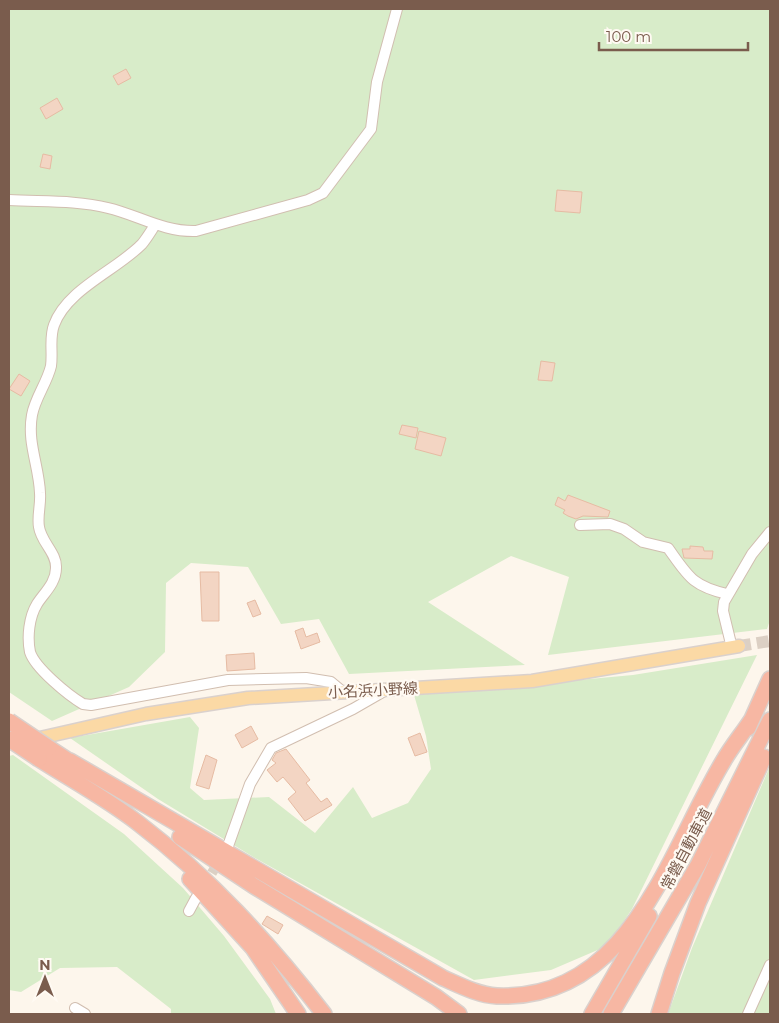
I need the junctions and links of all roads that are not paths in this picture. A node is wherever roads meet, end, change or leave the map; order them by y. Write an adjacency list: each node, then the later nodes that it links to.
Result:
1 (396, 9): 3 (street)
2 (9, 200): 3 (street)
3 (155, 225): 10 (street)
4 (580, 525): 6 (street)
5 (770, 532): 6 (street)
6 (727, 594): 7 (street)
7 (736, 647): 9 (main road, 小名浜小野線)
8 (770, 679): 11 (highway, 常磐自動車道)
9 (387, 689): 10 (main road, 小名浜小野線); 20 (street)
10 (343, 692): 16 (main road, 小名浜小野線)
11 (752, 719): 18 (highway); 29 (highway, 常磐自動車道)
12 (770, 720): 30 (highway, 常磐自動車道)
13 (9, 721): 17 (highway, bridge)
14 (9, 739): 17 (highway, bridge)
15 (770, 742): 31 (highway)
16 (9, 745)
17 (44, 753): 18 (highway); 19 (highway)
18 (70, 761): 28 (highway)
19 (68, 777): 26 (highway); 27 (highway)
20 (228, 846)
21 (196, 898): 22 (street)
22 (189, 910)
23 (770, 965): 32 (street)
24 (75, 1008): 25 (street)
25 (85, 1014)
26 (298, 1014)
27 (324, 1014)
28 (459, 1014)
29 (592, 1014)
30 (611, 1014)
31 (659, 1014)
32 (748, 1014)

